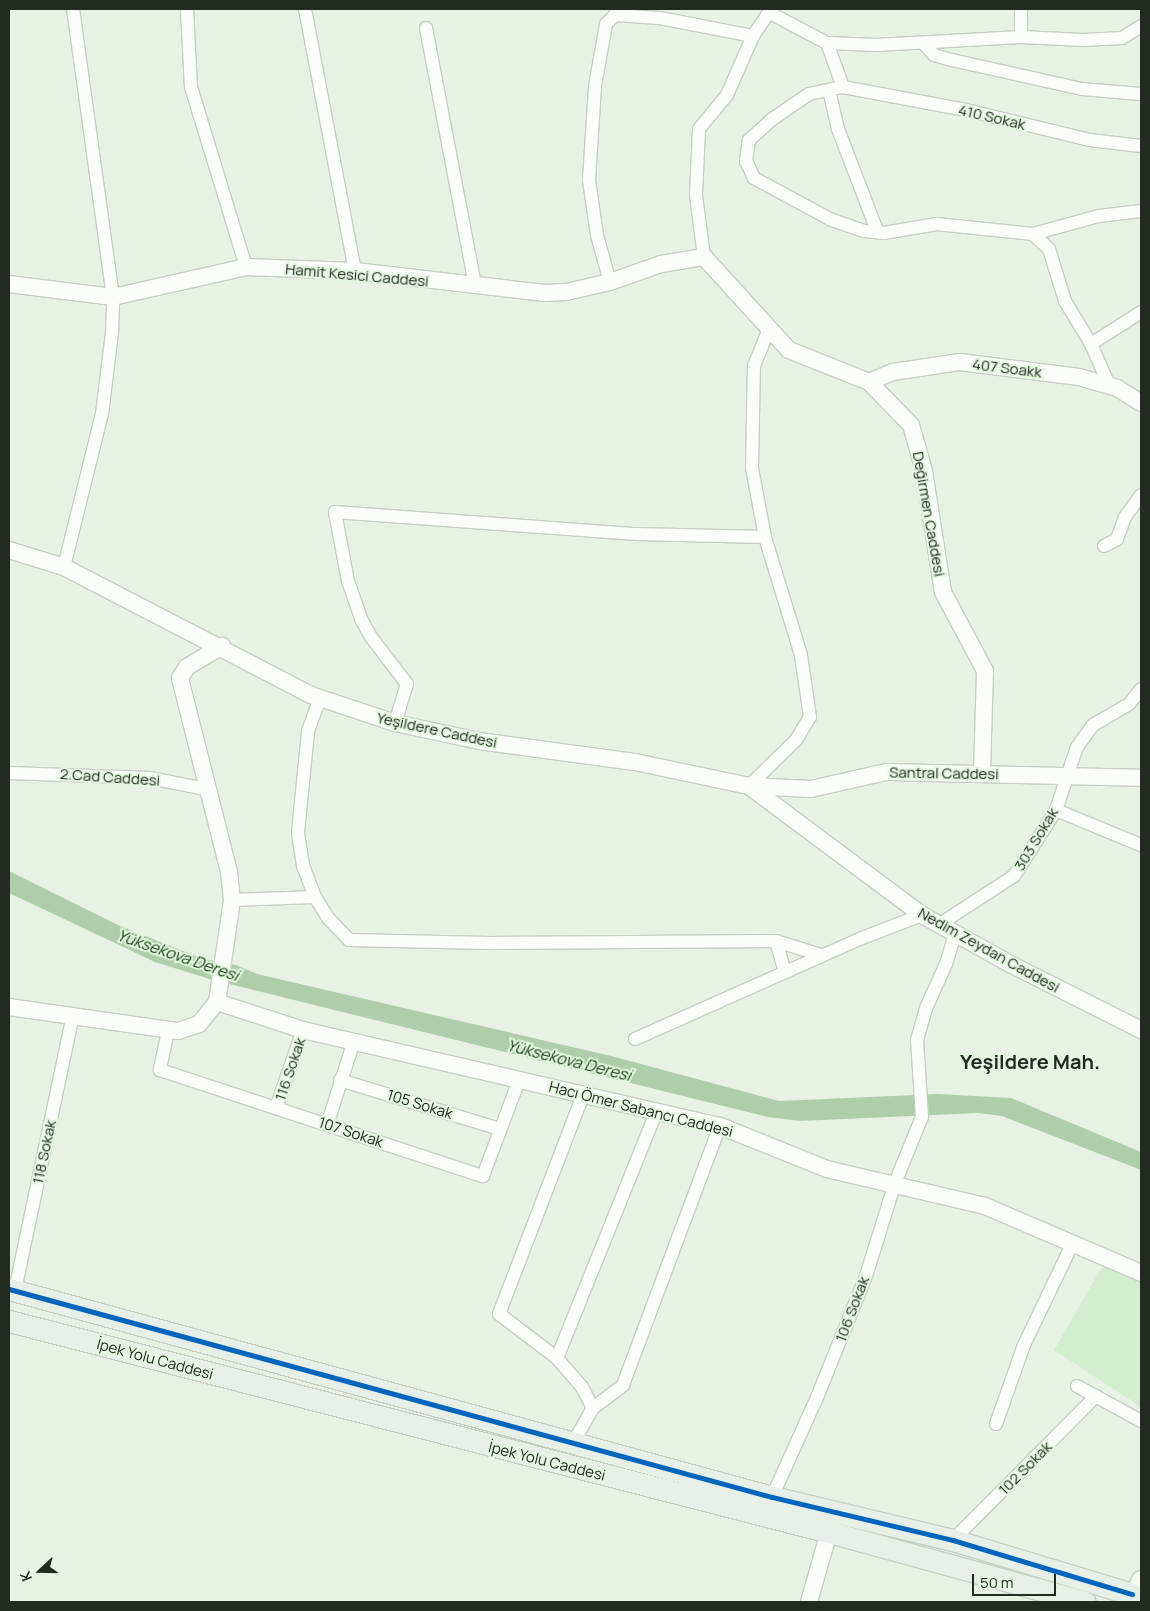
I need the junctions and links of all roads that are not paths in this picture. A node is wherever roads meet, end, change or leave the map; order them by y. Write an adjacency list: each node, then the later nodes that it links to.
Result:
1 (73, 9): 25 (street)
2 (187, 9): 20 (street)
3 (304, 9): 21 (street)
4 (1021, 9): 9 (street)
5 (771, 11): 8 (street); 11 (street)
6 (1141, 26): 9 (street)
7 (426, 28): 24 (street)
8 (753, 36): 19 (street); 22 (street)
9 (1021, 37): 10 (street)
10 (923, 42): 11 (street); 14 (street)
11 (827, 44): 12 (street)
12 (843, 87): 13 (street); 15 (street, 410 Sokak)
13 (828, 90): 17 (street); 17 (street)
14 (1141, 94)
15 (1141, 146)
16 (1141, 211): 18 (street)
17 (878, 233): 18 (street)
18 (1033, 234): 28 (street)
19 (704, 257): 22 (street, Hamit Kesici Caddesi); 27 (street, Değirmen Caddesi)
20 (246, 267): 21 (street, Hamit Kesici Caddesi); 25 (street, Hamit Kesici Caddesi)
21 (355, 271): 24 (street, Hamit Kesici Caddesi)
22 (610, 282): 24 (street, Hamit Kesici Caddesi)
23 (9, 284): 25 (street, Hamit Kesici Caddesi)
24 (476, 286)
25 (112, 297): 36 (street)
26 (1141, 312): 28 (street)
27 (769, 330): 29 (street, Değirmen Caddesi); 33 (street)
28 (1091, 344): 30 (street)
29 (869, 382): 30 (street, 407 Soakk); 42 (street, Değirmen Caddesi)
30 (1108, 385): 31 (street, 407 Soakk)
31 (1141, 403)
32 (1141, 495): 34 (street)
33 (765, 537): 40 (street); 45 (street)
34 (1104, 546)
35 (9, 550): 36 (street, Yeşildere Caddesi)
36 (64, 567): 37 (street, Yeşildere Caddesi)
37 (222, 646): 39 (street, Yeşildere Caddesi); 46 (street)
38 (1141, 688): 43 (street, 303 Sokak)
39 (320, 698): 40 (street, Yeşildere Caddesi); 49 (street)
40 (395, 723): 45 (street, Yeşildere Caddesi)
41 (9, 773): 46 (street, 2.Cad Caddesi)
42 (982, 774): 43 (street, Santral Caddesi); 45 (street, Santral Caddesi)
43 (1069, 776): 44 (street, Santral Caddesi); 47 (street, 303 Sokak)
44 (1141, 778)
45 (749, 786): 51 (street, Nedim Zeydan Caddesi)
46 (210, 790): 50 (street)
47 (1056, 810): 48 (street); 52 (street, 303 Sokak)
48 (1141, 845)
49 (315, 897): 50 (street); 54 (street)
50 (232, 900): 57 (street)
51 (922, 915): 52 (street, Nedim Zeydan Caddesi); 55 (street)
52 (940, 924): 53 (street, Nedim Zeydan Caddesi)
53 (955, 934): 62 (street, Nedim Zeydan Caddesi); 73 (street, 106 Sokak)
54 (776, 941): 55 (street); 56 (street)
55 (821, 956): 56 (street)
56 (784, 972): 63 (street)
57 (218, 996): 60 (street); 61 (street, Hacı Ömer Sabancı Caddesi)
58 (9, 1007): 59 (street)
59 (73, 1015): 60 (street); 76 (street, 118 Sokak)
60 (168, 1030): 68 (street, 107 Sokak)
61 (304, 1030): 64 (street, Hacı Ömer Sabancı Caddesi); 68 (street, 116 Sokak)
62 (1141, 1030)
63 (635, 1039)
64 (354, 1041): 65 (street); 66 (street, Hacı Ömer Sabancı Caddesi)
65 (340, 1080): 70 (street); 72 (street, 105 Sokak)
66 (519, 1080): 67 (street, Hacı Ömer Sabancı Caddesi); 72 (street, 107 Sokak)
67 (584, 1093): 69 (street, Hacı Ömer Sabancı Caddesi); 78 (street)
68 (276, 1108): 70 (street, 107 Sokak)
69 (657, 1111): 71 (street, Hacı Ömer Sabancı Caddesi); 78 (street)
70 (327, 1125): 72 (street, 107 Sokak)
71 (720, 1126): 73 (street, Hacı Ömer Sabancı Caddesi); 81 (street)
72 (500, 1129)
73 (895, 1183): 74 (street, Hacı Ömer Sabancı Caddesi); 85 (street, 106 Sokak)
74 (1072, 1245): 75 (street, Hacı Ömer Sabancı Caddesi); 83 (street)
75 (1141, 1273)
76 (12, 1289): 84 (highway, İpek Yolu Caddesi)
77 (9, 1321): 86 (highway, İpek Yolu Caddesi)
78 (557, 1358): 81 (street)
79 (1078, 1386): 80 (street)
80 (1096, 1396): 82 (street); 87 (street, 102 Sokak)
81 (593, 1408): 84 (street)
82 (1141, 1420)
83 (996, 1424)
84 (573, 1443): 85 (highway, İpek Yolu Caddesi)
85 (772, 1497): 87 (highway, İpek Yolu Caddesi)
86 (829, 1532): 89 (street); 90 (highway, İpek Yolu Caddesi)
87 (953, 1540): 88 (highway, İpek Yolu Caddesi)
88 (1136, 1590)
89 (809, 1602)
90 (1086, 1602)

